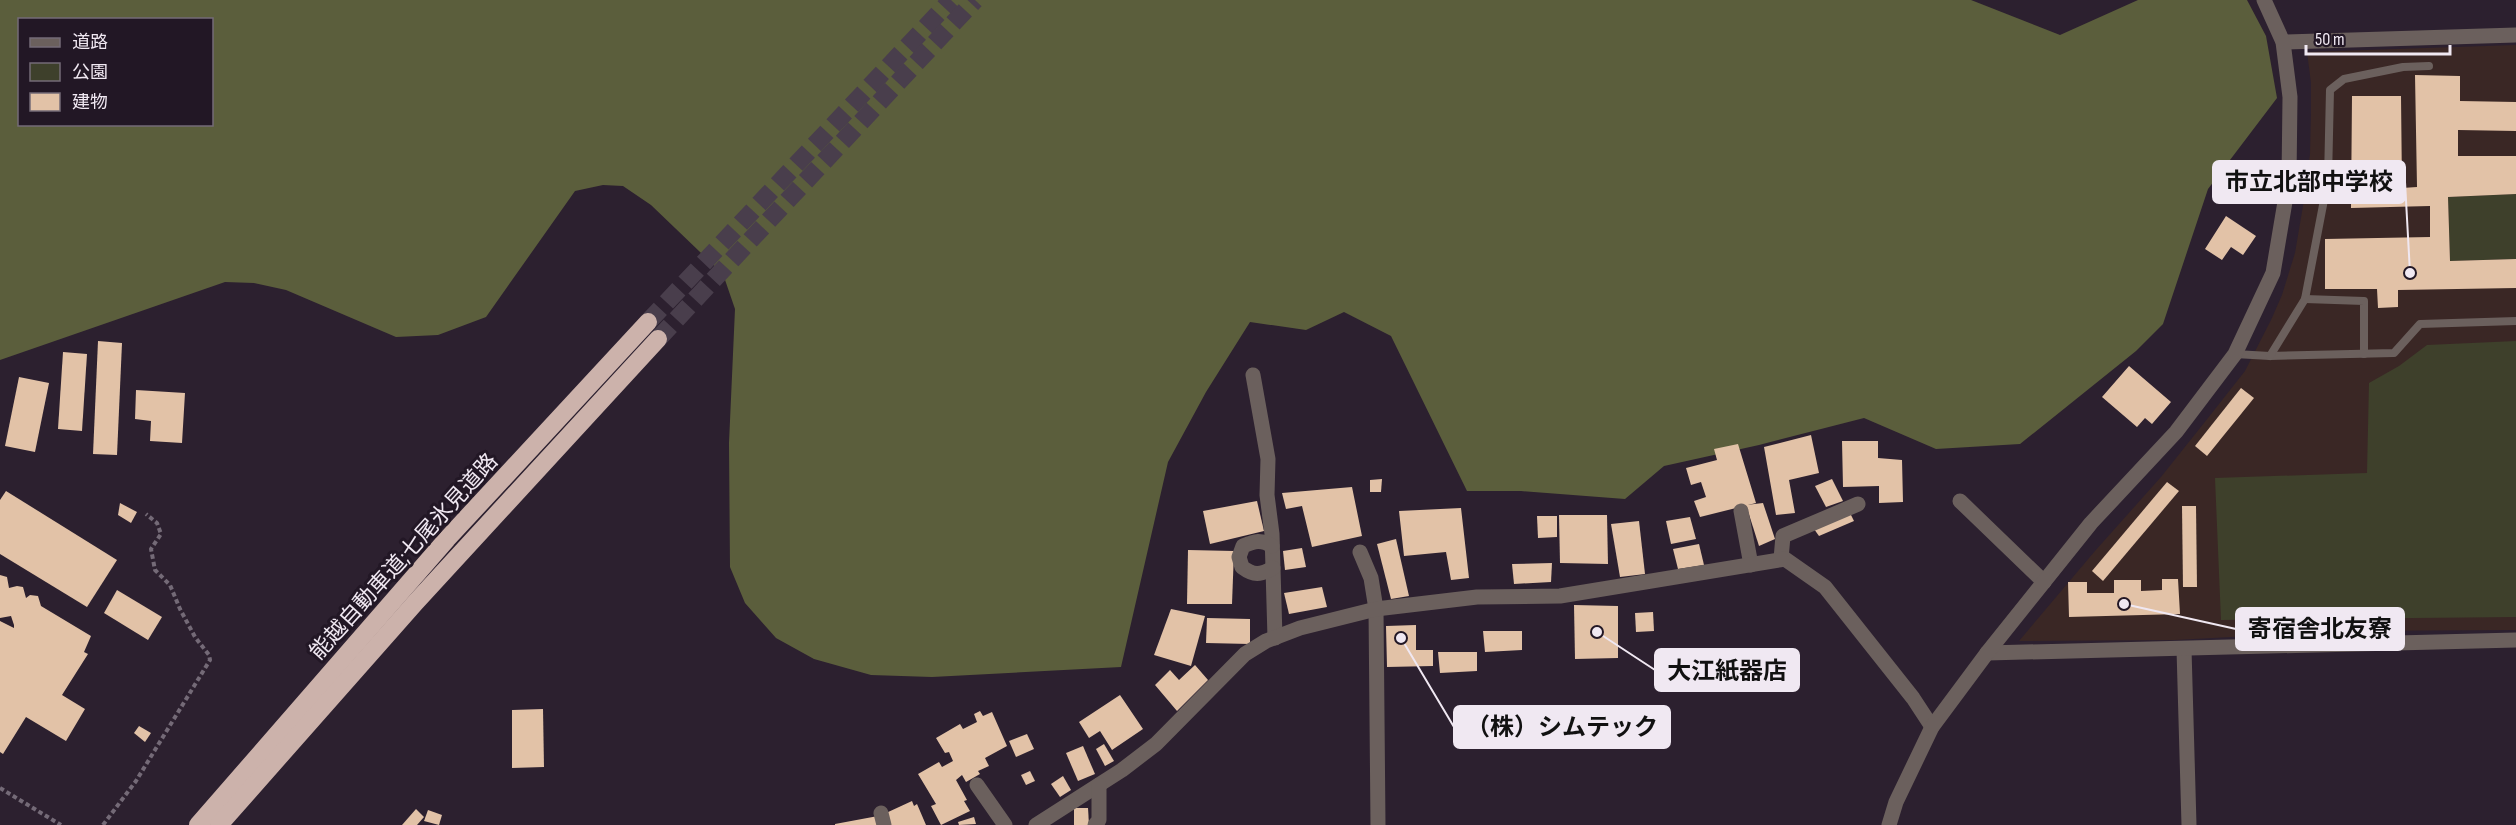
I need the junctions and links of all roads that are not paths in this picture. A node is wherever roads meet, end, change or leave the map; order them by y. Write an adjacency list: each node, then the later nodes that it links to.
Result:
1 (2264, 0): 3 (street)
2 (2516, 35): 3 (street)
3 (2283, 42): 9 (street)
4 (2429, 66): 5 (lane)
5 (2305, 299): 10 (lane); 11 (lane)
6 (2516, 321): 10 (lane)
7 (648, 322): 30 (highway, 能越自動車道;七尾氷見道路)
8 (658, 339): 31 (highway, 能越自動車道;七尾氷見道路)
9 (2235, 354): 11 (lane); 21 (street)
10 (2364, 354): 11 (lane)
11 (2270, 356)
12 (1253, 375): 16 (street)
13 (1960, 501): 21 (street)
14 (1858, 504): 18 (street)
15 (1741, 511): 19 (street)
16 (1272, 546): 20 (street); 20 (street)
17 (1360, 552): 22 (street)
18 (1781, 560): 19 (street); 27 (street)
19 (1751, 565): 22 (street)
20 (1273, 568): 23 (street)
21 (2044, 582): 26 (street)
22 (1376, 609): 23 (street); 35 (street)
23 (1275, 638): 29 (street)
24 (2516, 640): 25 (street)
25 (2184, 649): 26 (street); 37 (street)
26 (1987, 653): 27 (street)
27 (1932, 727): 36 (street)
28 (977, 785): 32 (street)
29 (1099, 785): 33 (street); 34 (street)
30 (198, 825)
31 (219, 825)
32 (1005, 825)
33 (1036, 825)
34 (1095, 825)
35 (1378, 825)
36 (1889, 825)
37 (2189, 825)

